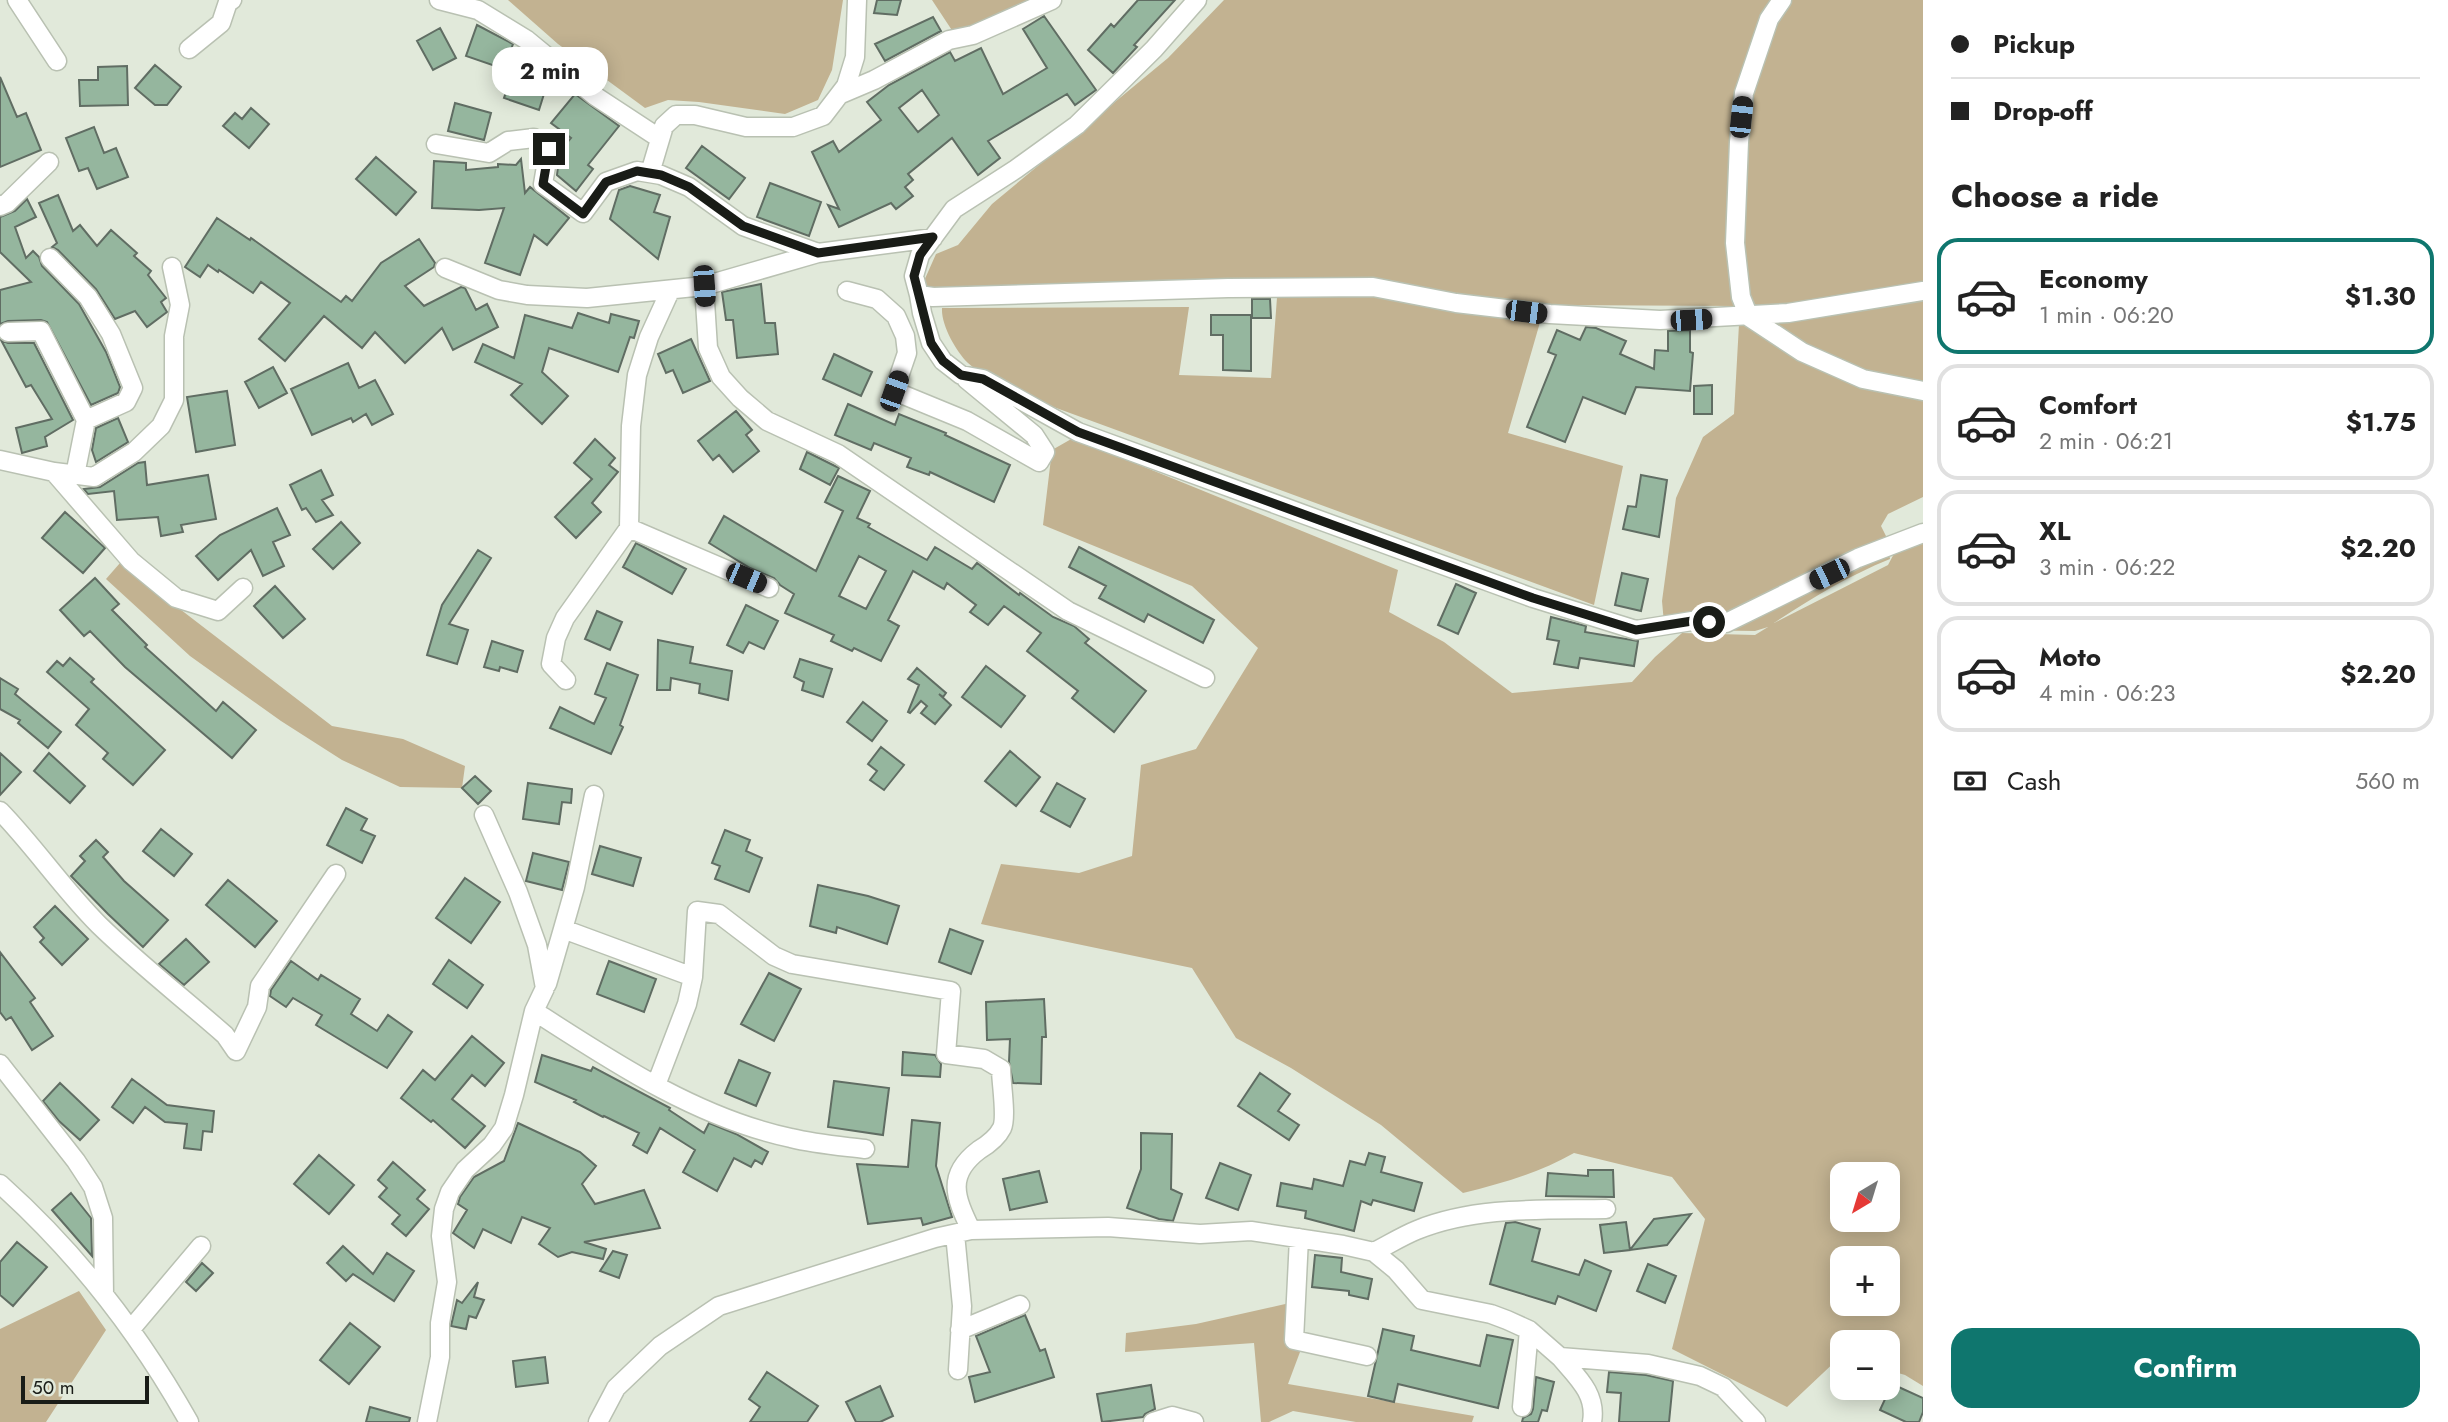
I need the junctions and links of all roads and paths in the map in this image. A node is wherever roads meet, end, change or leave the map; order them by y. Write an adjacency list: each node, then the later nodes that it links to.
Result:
1 (17, 0): 9 (street)
2 (232, 0): 8 (street)
3 (439, 0): 11 (street)
4 (857, 0): 10 (street)
5 (1052, 0): 10 (street)
6 (1197, 0): 16 (street)
7 (1782, 0): 26 (street)
8 (189, 50)
9 (57, 61)
10 (841, 94): 11 (street)
11 (659, 138): 14 (street)
12 (436, 144): 14 (street)
13 (49, 162): 15 (street)
14 (650, 173): 17 (street)
15 (0, 206)
16 (933, 237): 17 (street); 25 (street)
17 (818, 253): 21 (street)
18 (50, 258): 30 (street)
19 (172, 267): 33 (street)
20 (445, 268): 22 (street)
21 (704, 286): 22 (street); 38 (street)
22 (670, 290): 34 (street)
23 (847, 291): 28 (street)
24 (1923, 291): 26 (street)
25 (919, 295): 26 (street); 28 (street)
26 (1749, 317): 29 (street)
27 (8, 332): 30 (street)
28 (961, 375): 35 (street)
29 (1923, 391)
30 (86, 420): 33 (street)
31 (0, 460): 32 (street)
32 (54, 472): 33 (street); 36 (street)
33 (75, 475)
34 (629, 528): 37 (street); 39 (street)
35 (1923, 533)
36 (243, 588)
37 (769, 588)
38 (1205, 678)
39 (566, 680)
40 (594, 795): 44 (street)
41 (0, 811): 43 (street)
42 (484, 815): 46 (street)
43 (336, 874)
44 (563, 929): 45 (street); 46 (street)
45 (693, 977): 49 (street); 53 (street)
46 (545, 988): 47 (street)
47 (534, 1011): 49 (street); 67 (street)
48 (0, 1064): 57 (street)
49 (656, 1085): 50 (street)
50 (865, 1149)
51 (0, 1184): 57 (street)
52 (1606, 1209): 56 (street)
53 (963, 1232): 54 (street); 60 (street); 68 (street)
54 (1299, 1238): 56 (street); 62 (street)
55 (201, 1246): 59 (street)
56 (1374, 1252): 61 (street)
57 (104, 1295): 59 (street)
58 (1020, 1306): 60 (street)
59 (131, 1329): 66 (street)
60 (960, 1330): 64 (street)
61 (1529, 1330): 63 (street); 65 (street)
62 (1367, 1356)
63 (1560, 1357): 71 (street); 72 (street)
64 (958, 1370)
65 (1521, 1407)
66 (189, 1422)
67 (426, 1422)
68 (598, 1422)
69 (1153, 1422): 70 (street)
70 (1194, 1422)
71 (1592, 1422)
72 (1756, 1422)

